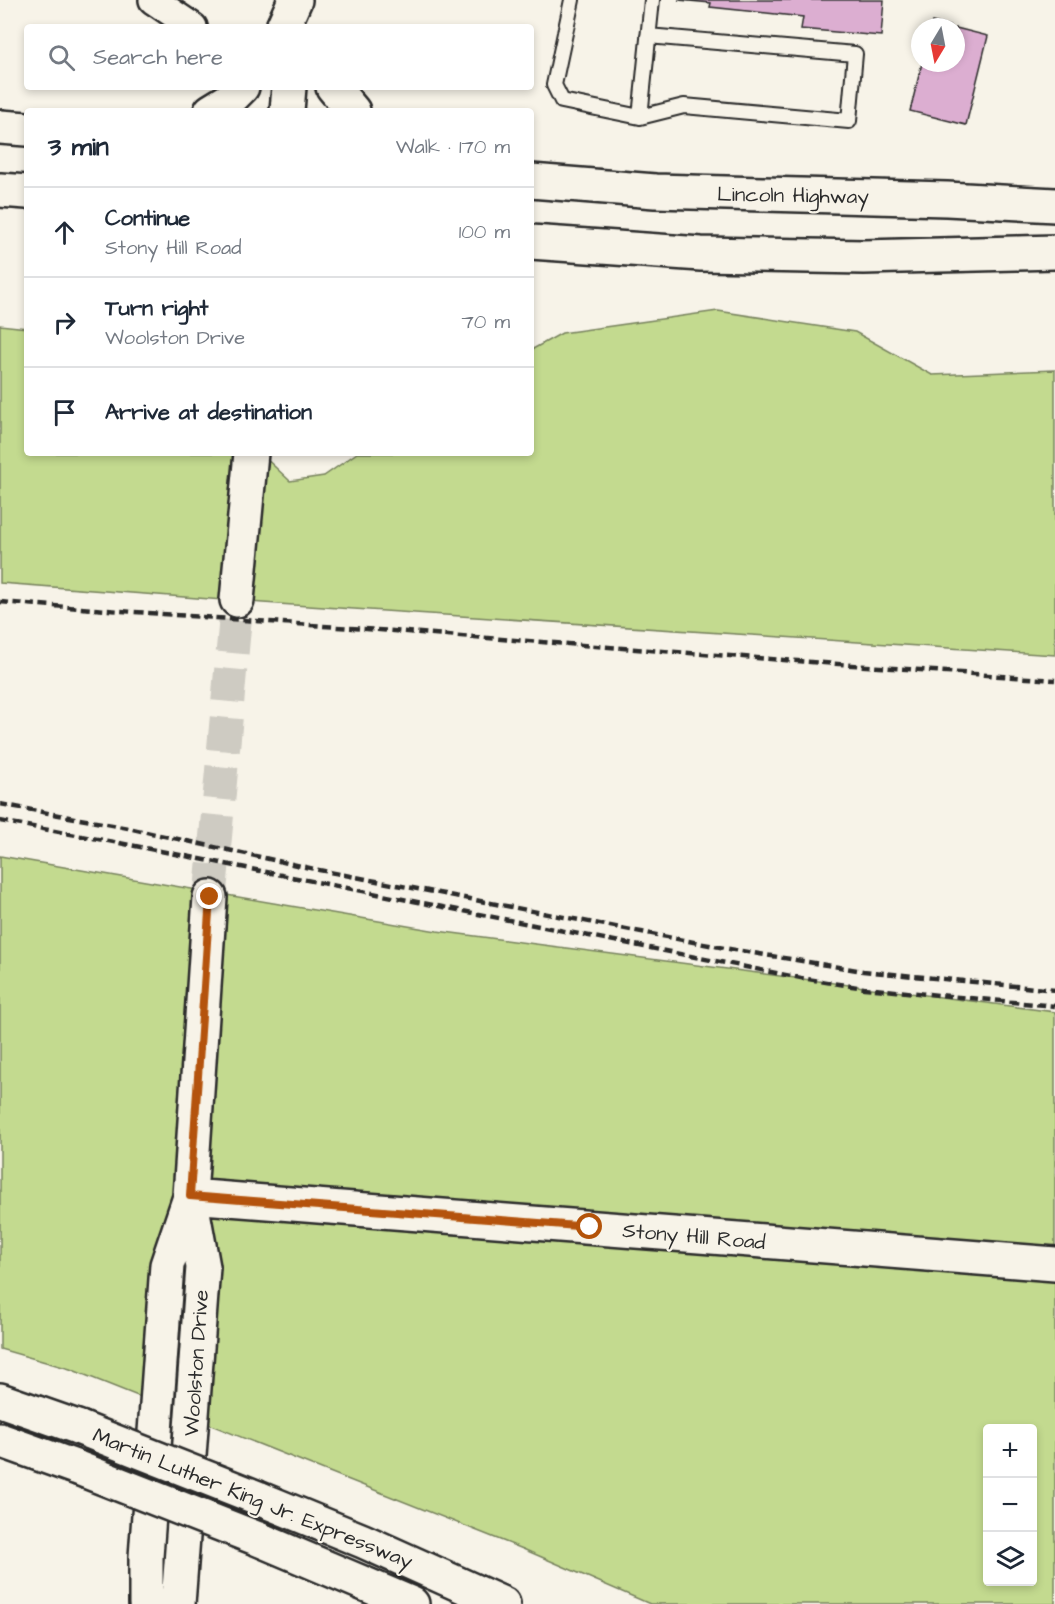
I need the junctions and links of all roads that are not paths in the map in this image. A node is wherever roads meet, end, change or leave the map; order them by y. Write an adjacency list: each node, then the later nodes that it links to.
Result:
1 (295, 0): 6 (main road); 7 (main road); 8 (main road)
2 (572, 0): 16 (lane)
3 (652, 0): 9 (lane)
4 (157, 3): 5 (street)
5 (188, 24)
6 (284, 24)
7 (293, 24)
8 (302, 24)
9 (648, 36): 16 (lane); 16 (lane)
10 (239, 90): 13 (main road)
11 (289, 90): 14 (main road)
12 (336, 90): 15 (main road)
13 (216, 108)
14 (287, 108)
15 (350, 108)
16 (640, 117)
17 (0, 127): 18 (main road)
18 (24, 129)
19 (534, 181): 22 (main road, Lincoln Highway)
20 (0, 190): 21 (main road)
21 (24, 192)
22 (1055, 205)
23 (534, 242): 24 (main road)
24 (1055, 252)
25 (251, 456): 26 (main road)
26 (237, 600)
27 (210, 897): 28 (main road, Woolston Drive)
28 (190, 1196): 29 (main road, Stony Hill Road); 32 (main road, Woolston Drive); 35 (main road, Woolston Drive)
29 (1055, 1264)
30 (0, 1400): 37 (main road, Martin Luther King Jr. Expressway, bridge)
31 (0, 1440): 36 (main road, Martin Luther King Jr. Expressway, bridge)
32 (146, 1557): 33 (main road, Woolston Drive); 34 (main road, Woolston Drive)
33 (134, 1604)
34 (146, 1604)
35 (178, 1604)
36 (412, 1604)
37 (503, 1604)

